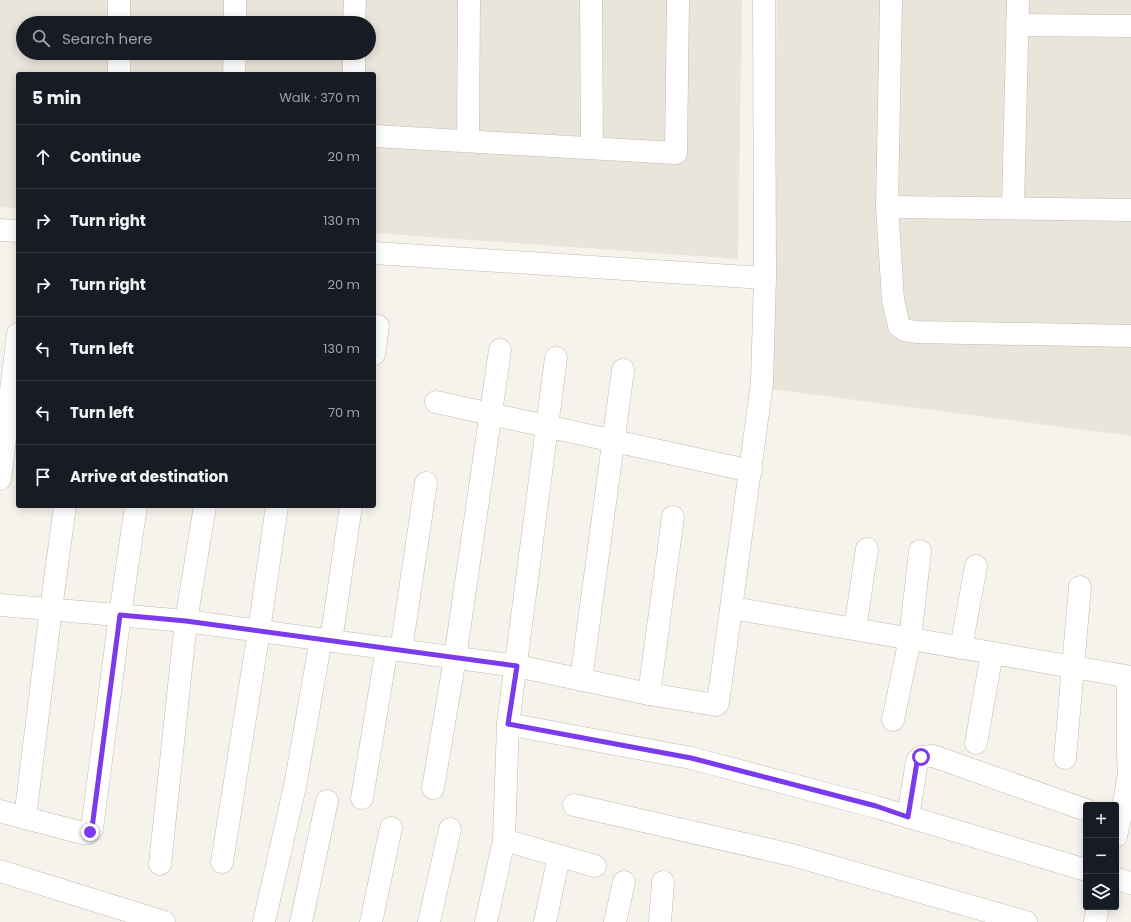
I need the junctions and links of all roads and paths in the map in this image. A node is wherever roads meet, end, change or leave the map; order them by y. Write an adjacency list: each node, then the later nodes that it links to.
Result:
1 (119, 0): 10 (street)
2 (235, 0): 11 (street)
3 (355, 0): 12 (street)
4 (469, 0): 22 (street)
5 (591, 0): 23 (street)
6 (678, 0): 23 (street)
7 (764, 0): 30 (street)
8 (891, 0): 24 (street)
9 (1018, 0): 13 (street)
10 (119, 16)
11 (235, 16)
12 (354, 16)
13 (1017, 25): 14 (street); 25 (street)
14 (1131, 26)
15 (119, 60): 18 (street)
16 (235, 60): 19 (street)
17 (354, 60): 20 (street)
18 (119, 72)
19 (234, 72)
20 (354, 72)
21 (376, 136): 22 (street)
22 (468, 141): 23 (street)
23 (592, 148)
24 (887, 206): 25 (street); 32 (street)
25 (1013, 208): 26 (street)
26 (1131, 210)
27 (0, 230): 28 (street)
28 (16, 231)
29 (376, 253): 30 (street)
30 (765, 278): 42 (street)
31 (378, 326): 33 (street)
32 (1131, 336)
33 (376, 340)
34 (16, 350): 43 (street)
35 (500, 350): 39 (street)
36 (556, 358): 40 (street)
37 (624, 370): 41 (street)
38 (436, 402): 39 (street)
39 (490, 414): 40 (street); 67 (street)
40 (548, 426): 41 (street); 68 (street)
41 (614, 441): 42 (street); 71 (street)
42 (751, 471): 57 (street)
43 (0, 479)
44 (426, 483): 65 (street)
45 (65, 508): 56 (street)
46 (136, 508): 58 (street)
47 (204, 508): 59 (street)
48 (277, 508): 61 (street)
49 (351, 508): 63 (street)
50 (673, 517): 72 (street)
51 (867, 549): 60 (street)
52 (920, 551): 62 (street)
53 (976, 566): 64 (street)
54 (1080, 588): 69 (street)
55 (0, 605): 56 (street)
56 (50, 608): 58 (street); 85 (street)
57 (732, 608): 60 (street); 72 (street)
58 (120, 615): 59 (street); 85 (street)
59 (186, 621): 61 (street); 92 (street)
60 (855, 629): 62 (street)
61 (259, 631): 63 (street); 91 (street)
62 (910, 639): 64 (street); 73 (street)
63 (326, 640): 65 (street); 102 (street)
64 (961, 648): 66 (street)
65 (394, 649): 67 (street); 78 (street)
66 (992, 653): 69 (street); 75 (street)
67 (455, 658): 68 (street); 77 (street)
68 (517, 666): 71 (street); 74 (street)
69 (1073, 667): 70 (street); 76 (street)
70 (1130, 677): 79 (street)
71 (581, 680): 72 (street)
72 (649, 694)
73 (893, 720)
74 (508, 724): 84 (street); 89 (street)
75 (976, 743)
76 (1066, 758)
77 (433, 788)
78 (362, 798)
79 (1128, 798): 86 (street)
80 (327, 801): 103 (street)
81 (574, 805): 110 (street)
82 (1083, 809): 84 (street)
83 (0, 811): 85 (street)
84 (908, 817): 94 (street)
85 (25, 818)
86 (1119, 821)
87 (391, 828): 104 (street)
88 (450, 829): 105 (street)
89 (504, 840): 90 (street); 106 (street)
90 (559, 856): 93 (street); 107 (street)
91 (222, 862)
92 (160, 864)
93 (595, 866)
94 (1083, 869)
95 (0, 871): 101 (street)
96 (1119, 880): 99 (street)
97 (624, 882): 108 (street)
98 (663, 882): 109 (street)
99 (1131, 883)
100 (1097, 910): 111 (street)
101 (164, 922)
102 (264, 922)
103 (301, 922)
104 (371, 922)
105 (430, 922)
106 (486, 922)
107 (545, 922)
108 (615, 922)
109 (660, 922)
110 (1026, 922)
111 (1095, 922)

